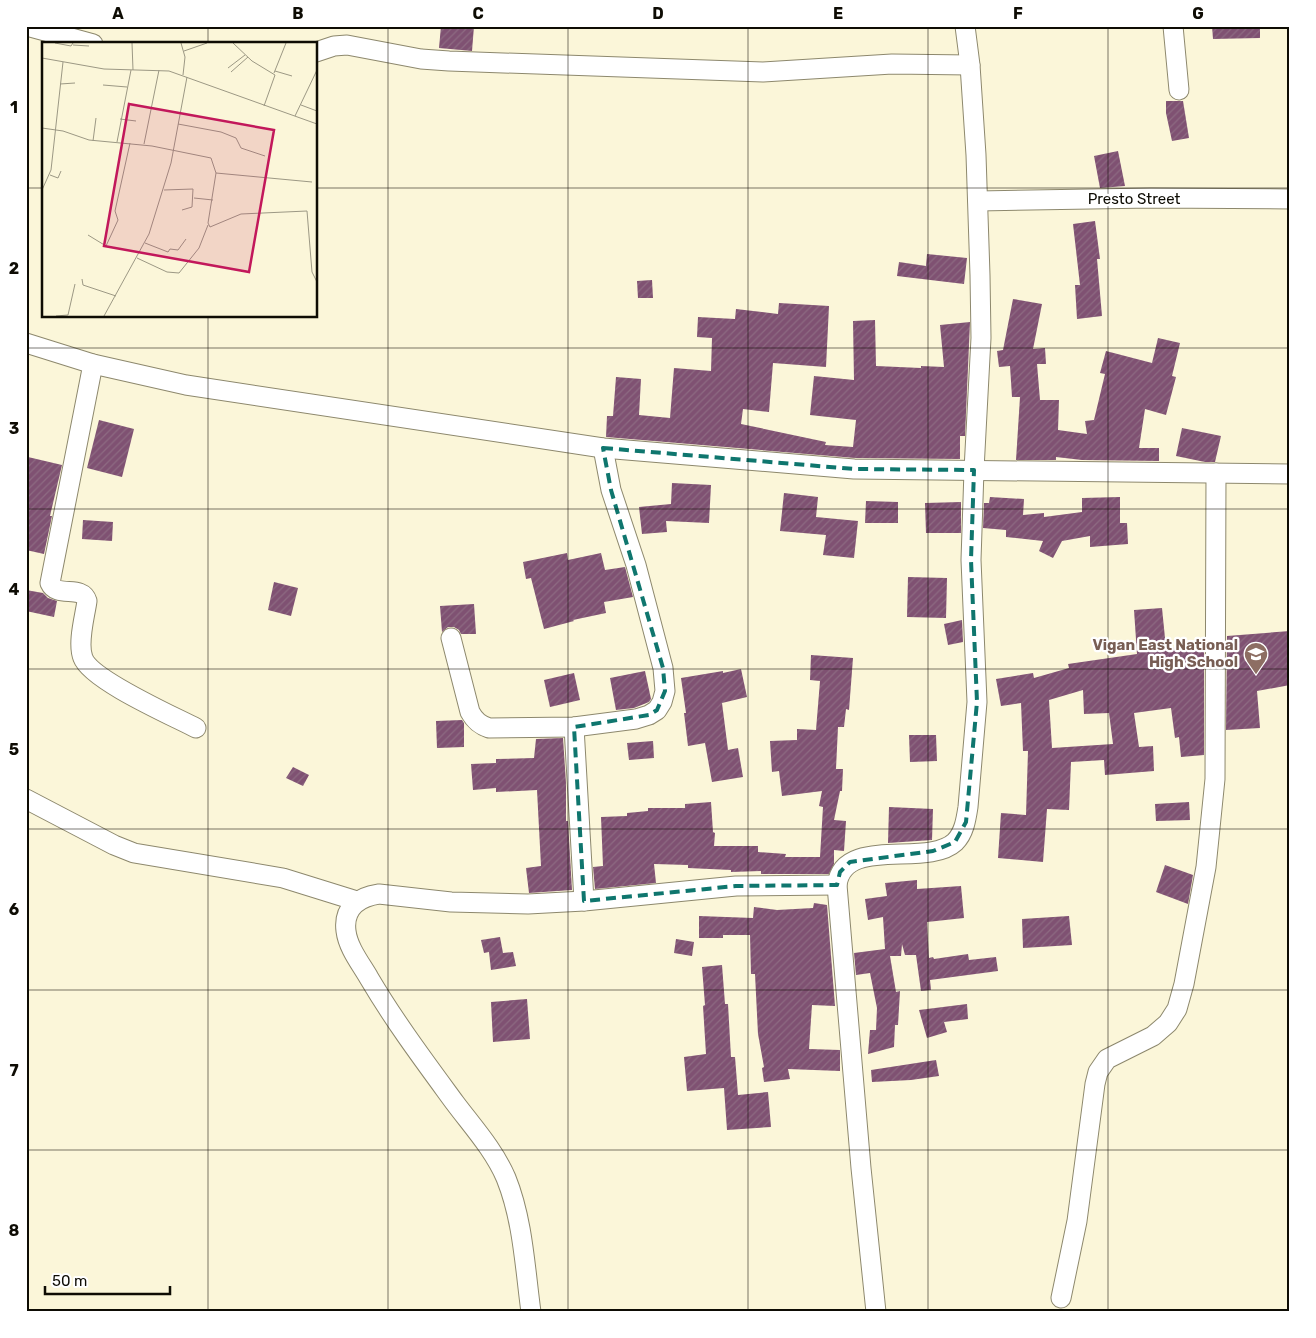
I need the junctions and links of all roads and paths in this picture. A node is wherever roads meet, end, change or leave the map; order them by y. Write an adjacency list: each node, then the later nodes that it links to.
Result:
1 (27, 26): 4 (street)
2 (965, 26): 6 (street)
3 (1173, 26): 7 (street)
4 (86, 42)
5 (318, 51): 6 (street)
6 (970, 65): 9 (street)
7 (1179, 90)
8 (1290, 199): 9 (street, Presto Street)
9 (978, 201): 13 (street)
10 (26, 343): 11 (street)
11 (93, 364): 12 (street); 18 (street)
12 (603, 448): 13 (street); 17 (street)
13 (974, 470): 14 (street); 20 (street)
14 (1216, 473): 15 (street); 23 (street)
15 (1290, 474)
16 (452, 638): 17 (street)
17 (574, 727): 22 (street)
18 (196, 728)
19 (26, 799): 21 (street)
20 (837, 885): 22 (street); 25 (street)
21 (357, 900): 22 (street); 24 (street)
22 (584, 901)
23 (1062, 1298)
24 (531, 1312)
25 (876, 1312)

